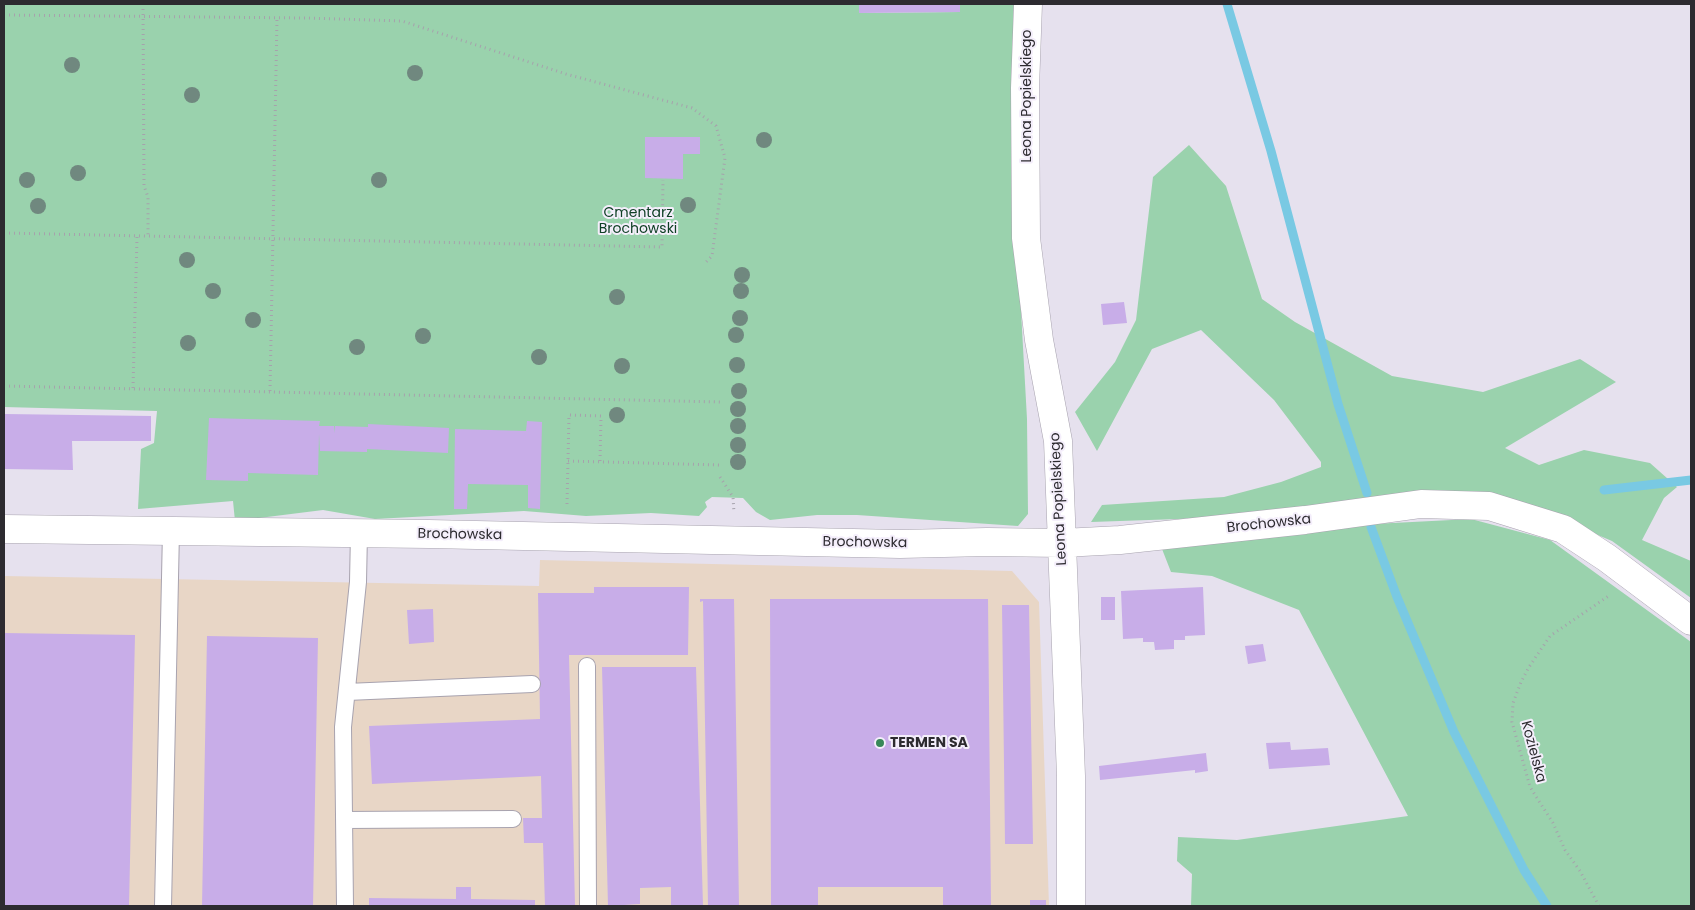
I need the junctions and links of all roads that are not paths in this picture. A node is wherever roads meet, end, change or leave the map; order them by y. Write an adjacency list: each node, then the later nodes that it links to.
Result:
1 (1028, 4): 5 (street, Leona Popielskiego)
2 (4, 529): 3 (street, Brochowska)
3 (171, 531): 4 (street, Brochowska); 12 (lane)
4 (359, 533): 5 (street, Brochowska); 9 (lane)
5 (1063, 543): 6 (street, Brochowska); 15 (street, Leona Popielskiego)
6 (1691, 621)
7 (587, 666): 14 (lane)
8 (532, 684): 9 (lane)
9 (347, 692): 11 (lane)
10 (513, 819): 11 (lane)
11 (344, 820): 13 (lane)
12 (163, 906)
13 (345, 906)
14 (588, 906)
15 (1071, 906)

